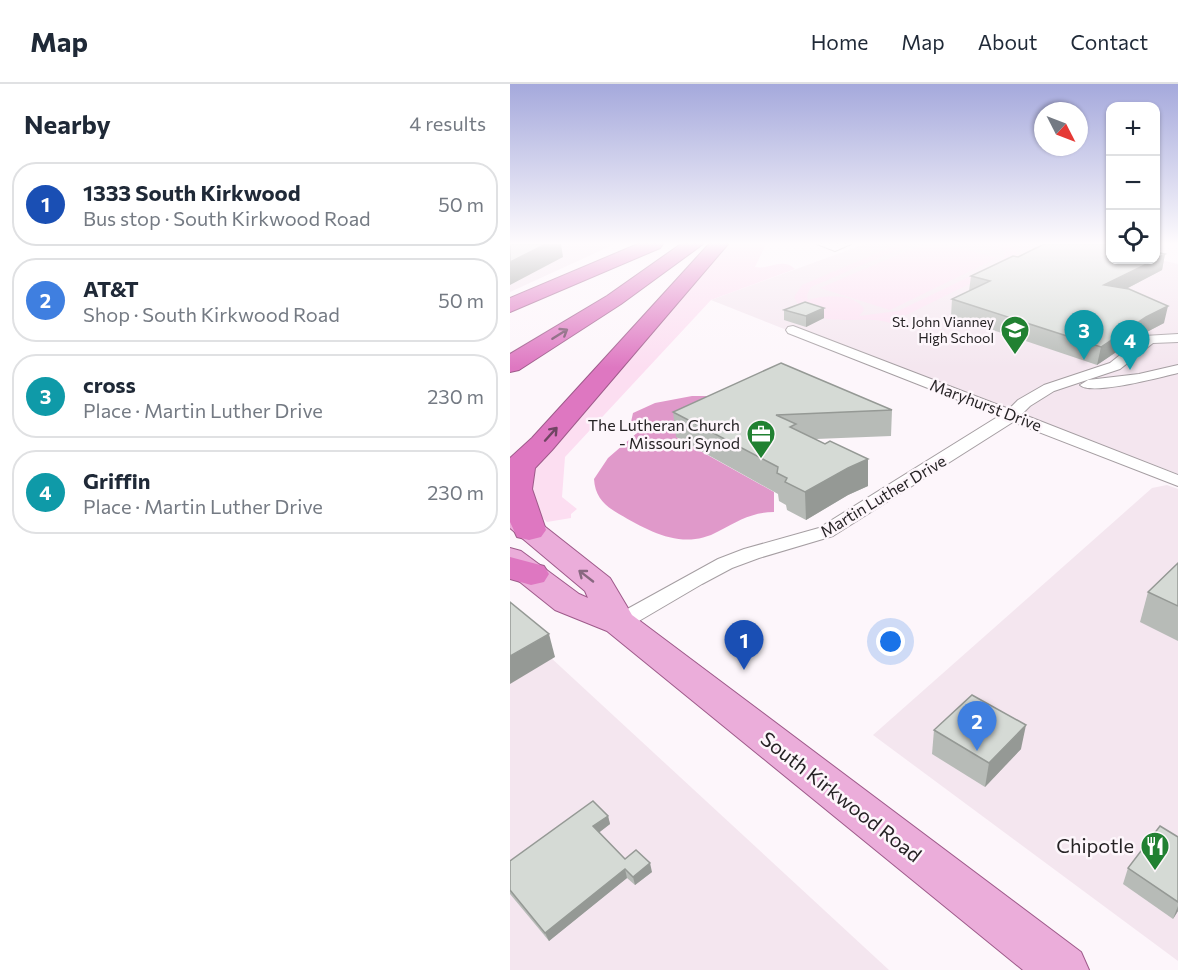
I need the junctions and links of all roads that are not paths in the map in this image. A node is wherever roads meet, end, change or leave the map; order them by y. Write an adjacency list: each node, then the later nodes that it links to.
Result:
1 (558, 285): 6 (highway)
2 (597, 285): 5 (highway)
3 (635, 285): 9 (highway, one-way to 3)
4 (682, 285): 12 (highway, one-way to 4)
5 (578, 298)
6 (510, 306)
7 (793, 330): 11 (street, Maryhurst Drive)
8 (1178, 338): 11 (street, Martin Luther Drive)
9 (510, 365)
10 (1178, 369): 11 (street, Martin Luther Drive)
11 (1011, 416): 13 (street, Maryhurst Drive); 16 (street, Martin Luther Drive)
12 (515, 471): 14 (highway)
13 (1178, 481)
14 (520, 522): 16 (main road, South Kirkwood Road, one-way to 14)
15 (517, 567): 16 (main road, South Kirkwood Road)
16 (619, 623): 17 (main road, South Kirkwood Road)
17 (1063, 970)

